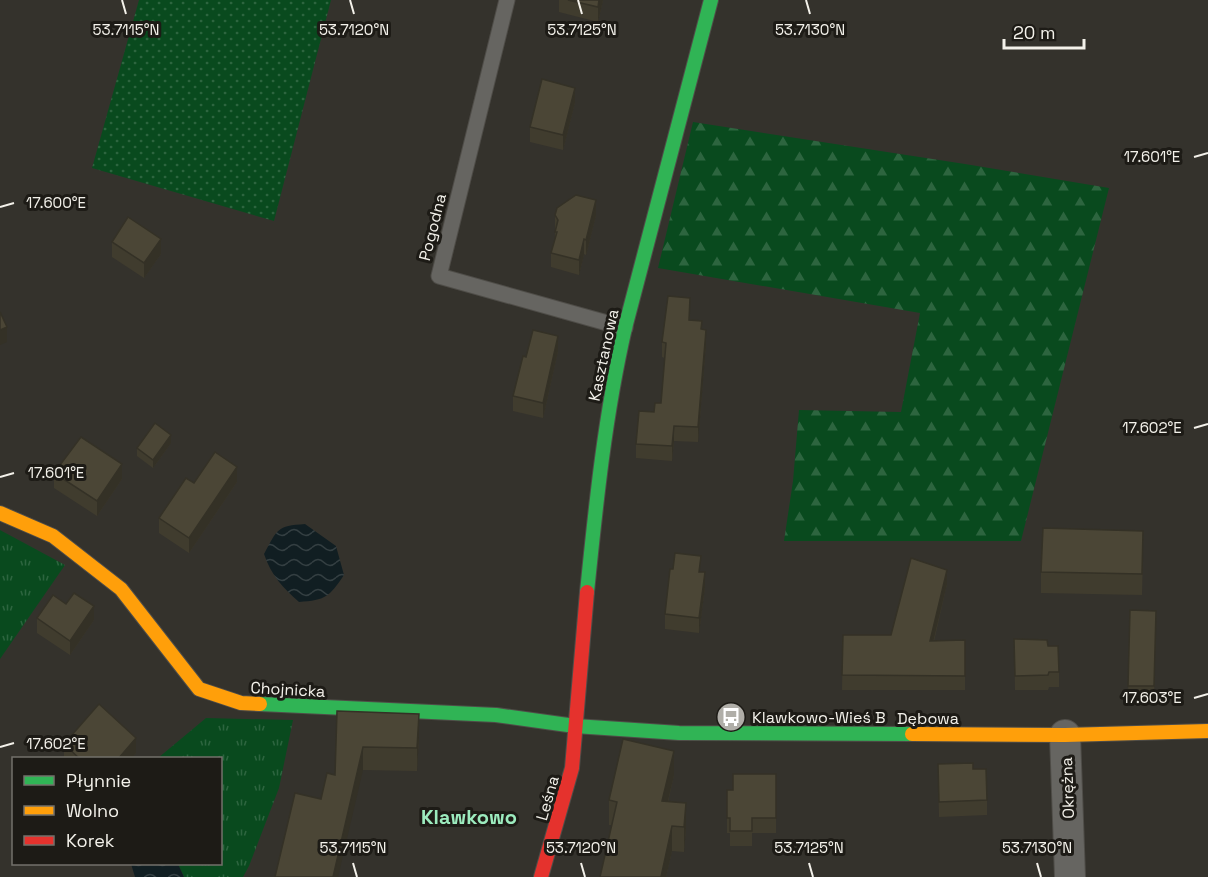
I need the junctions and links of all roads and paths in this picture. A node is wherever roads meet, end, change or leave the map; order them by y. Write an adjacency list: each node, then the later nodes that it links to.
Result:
1 (507, 0): 3 (lane, Pogodna)
2 (711, 0): 3 (street, Kasztanowa)
3 (625, 328): 5 (street, Kasztanowa)
4 (0, 513): 5 (street, Chojnicka)
5 (575, 726): 7 (street, Dębowa); 8 (street, Leśna)
6 (1208, 731): 7 (street, Dębowa)
7 (1065, 735): 9 (street, Okrężna)
8 (541, 877)
9 (1070, 877)

